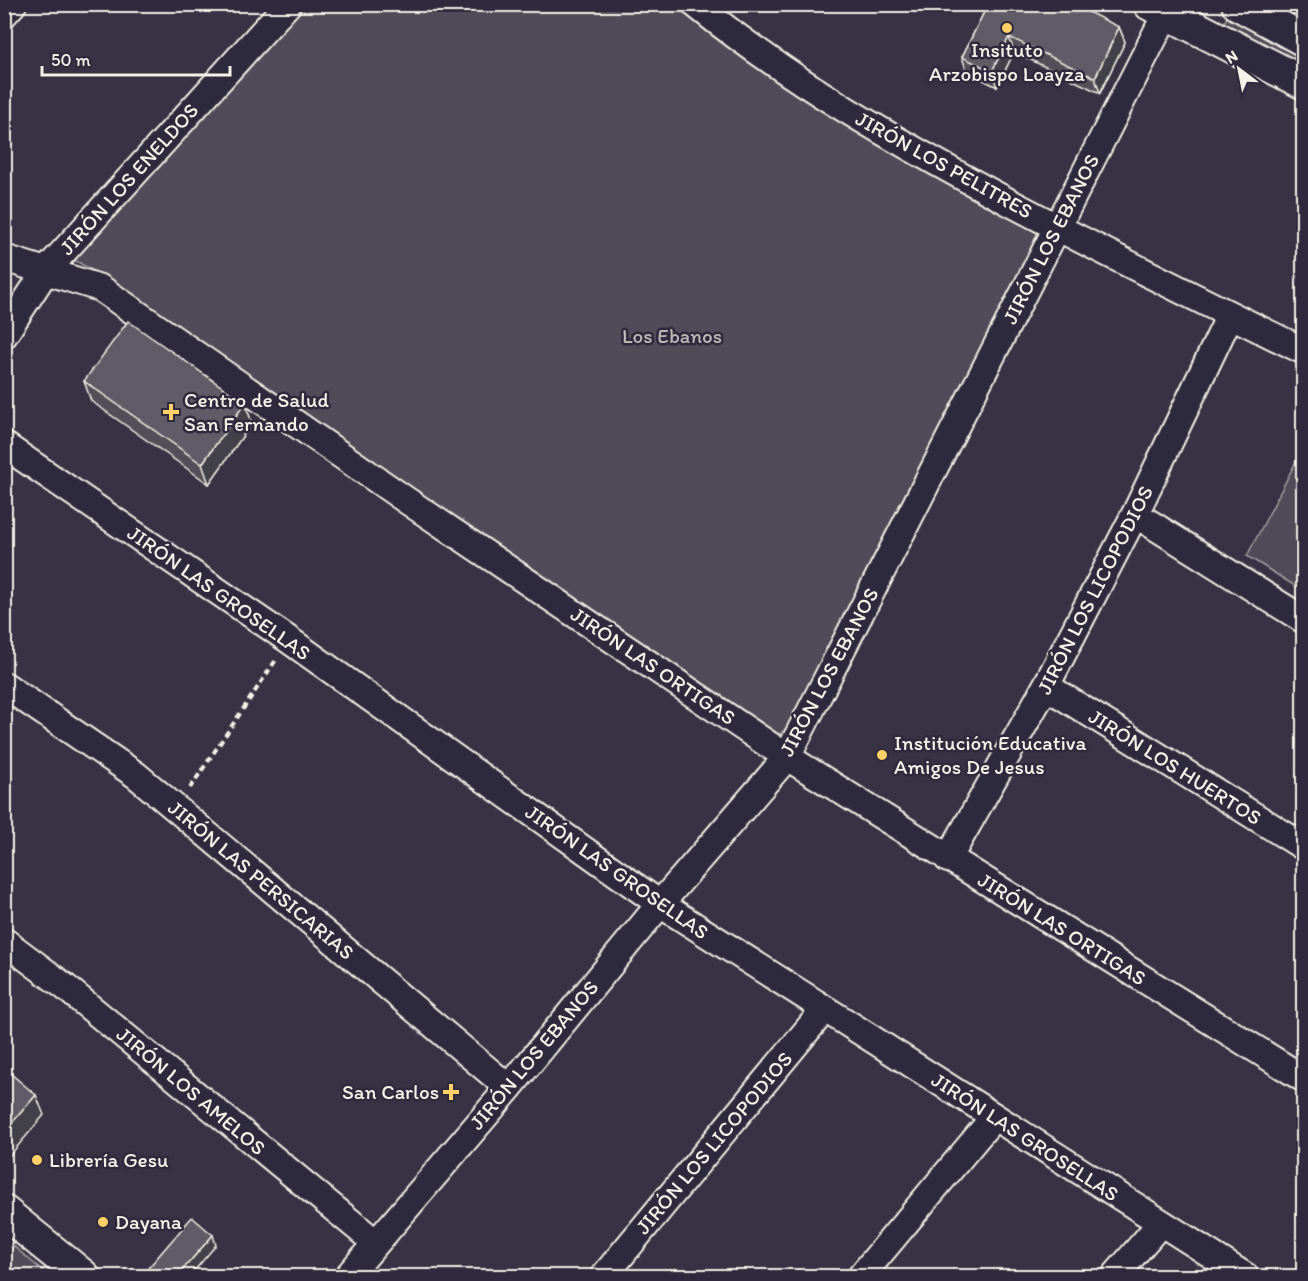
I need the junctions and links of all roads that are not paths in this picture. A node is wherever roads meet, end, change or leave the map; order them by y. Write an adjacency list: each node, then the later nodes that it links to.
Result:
1 (13, 4): 6 (street)
2 (288, 4): 11 (street, JIRÓN LOS ENELDOS)
3 (695, 4): 9 (street, JIRÓN LOS PELITRES)
4 (1238, 4): 7 (main road)
5 (1158, 9): 8 (main road); 9 (street, JIRÓN LOS EBANOS)
6 (4, 14)
7 (1304, 40)
8 (1304, 82)
9 (1056, 227): 12 (street, JIRÓN LOS PELITRES); 20 (street, JIRÓN LOS EBANOS)
10 (4, 258): 11 (street, JIRÓN LAS ORTIGAS)
11 (45, 272): 13 (street, JIRÓN LOS ENELDOS); 20 (street, JIRÓN LAS ORTIGAS)
12 (1230, 315): 14 (street, JIRÓN LOS PELITRES); 16 (street, JIRÓN LOS LICOPODIOS)
13 (4, 335)
14 (1304, 351)
15 (4, 445): 23 (street, JIRÓN LAS GROSELLAS)
16 (1135, 514): 17 (street); 19 (street, JIRÓN LOS LICOPODIOS)
17 (1304, 620)
18 (4, 685): 27 (street, JIRÓN LAS PERSICARIAS)
19 (1046, 686): 21 (street, JIRÓN LOS HUERTOS); 22 (street, JIRÓN LOS LICOPODIOS)
20 (787, 757): 22 (street, JIRÓN LAS ORTIGAS); 23 (street, JIRÓN LOS EBANOS)
21 (1304, 847)
22 (948, 859): 26 (street, JIRÓN LAS ORTIGAS)
23 (660, 904): 25 (street, JIRÓN LAS GROSELLAS); 27 (street, JIRÓN LOS EBANOS)
24 (4, 942): 31 (street, JIRÓN LOS AMELOS)
25 (824, 1010): 28 (street, JIRÓN LAS GROSELLAS); 34 (street, JIRÓN LOS LICOPODIOS)
26 (1304, 1079)
27 (509, 1088): 31 (street, JIRÓN LOS EBANOS)
28 (994, 1117): 30 (street, JIRÓN LAS GROSELLAS); 35 (street)
29 (4, 1212): 32 (main road)
30 (1160, 1224): 36 (street); 37 (street, JIRÓN LAS GROSELLAS)
31 (376, 1243): 33 (street, JIRÓN LOS EBANOS)
32 (83, 1276)
33 (348, 1276)
34 (604, 1276)
35 (861, 1276)
36 (1115, 1276)
37 (1245, 1276)

